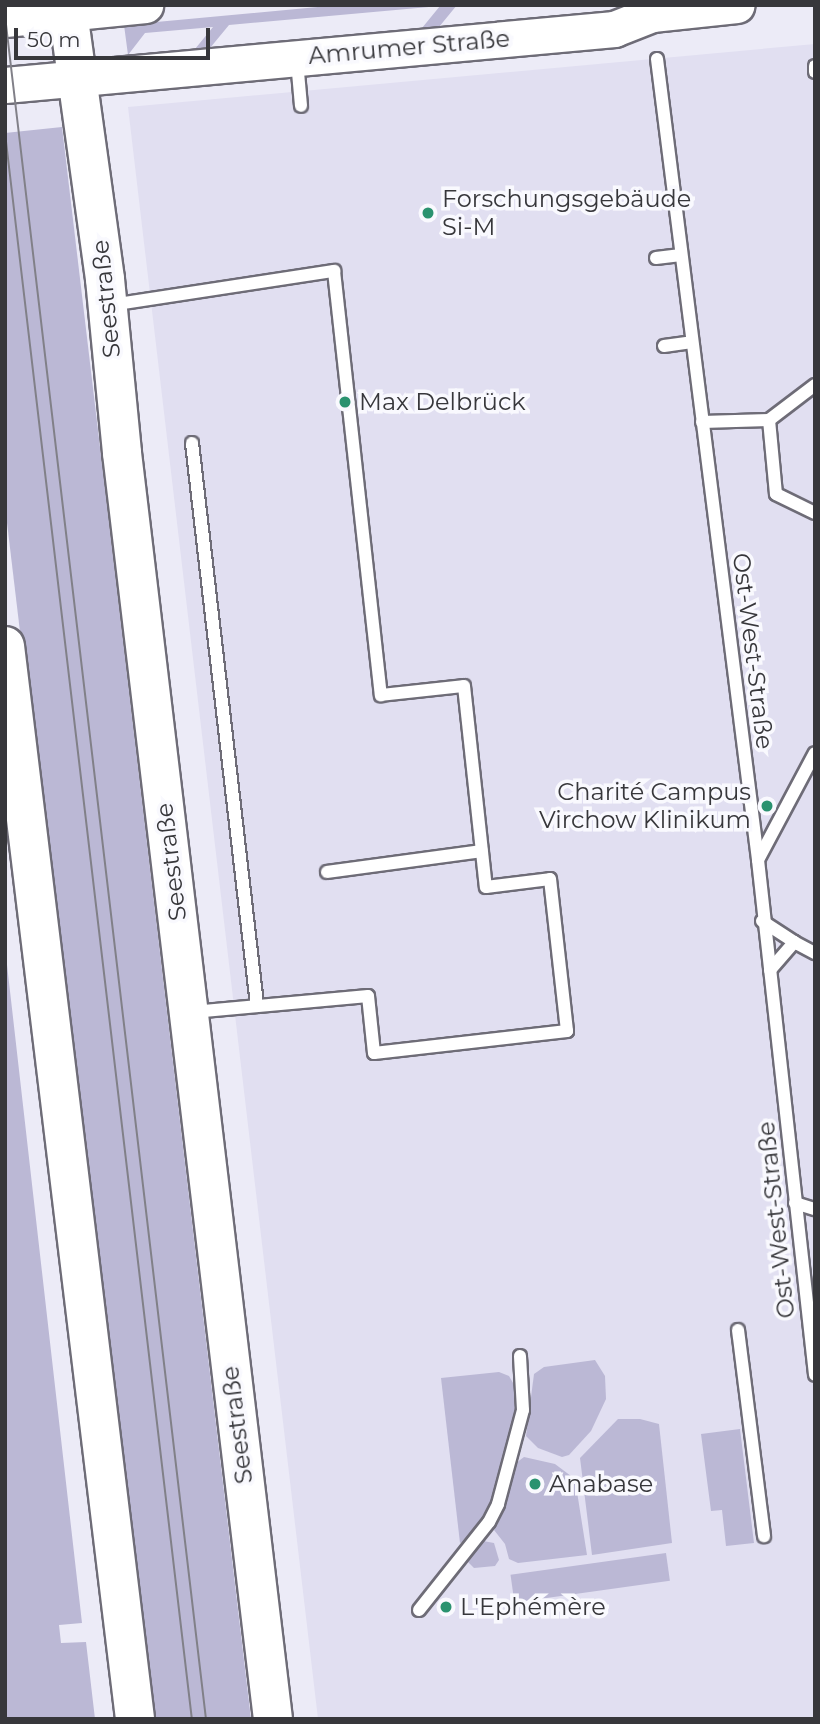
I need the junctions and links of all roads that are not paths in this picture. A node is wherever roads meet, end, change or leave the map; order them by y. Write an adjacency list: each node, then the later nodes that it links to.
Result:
1 (145, 5): 3 (main road)
2 (737, 5): 5 (main road, Amrumer Straße)
3 (67, 9): 4 (main road); 9 (main road, Seestraße)
4 (5, 19)
5 (297, 57): 9 (main road, Amrumer Straße); 11 (lane)
6 (657, 59): 12 (lane, Ost-West-Straße)
7 (815, 66): 8 (lane)
8 (815, 72)
9 (78, 78): 10 (main road, Amrumer Straße); 14 (main road, Seestraße)
10 (5, 85)
11 (301, 106)
12 (681, 255): 13 (lane); 15 (lane, Ost-West-Straße)
13 (656, 258)
14 (107, 305): 24 (lane); 32 (main road, Seestraße)
15 (692, 342): 16 (lane); 19 (lane, Ost-West-Straße)
16 (664, 346)
17 (815, 385): 18 (lane)
18 (769, 420): 19 (lane); 21 (lane)
19 (702, 422): 25 (lane, Ost-West-Straße)
20 (192, 443): 31 (lane)
21 (815, 513)
22 (5, 646): 40 (main road)
23 (815, 753): 25 (lane)
24 (482, 851): 26 (lane); 31 (lane)
25 (758, 860): 27 (lane, Ost-West-Straße)
26 (327, 872)
27 (762, 921): 28 (lane); 30 (lane, Ost-West-Straße)
28 (794, 942): 29 (lane); 30 (lane)
29 (815, 953)
30 (769, 970): 33 (lane, Ost-West-Straße)
31 (257, 1005): 32 (lane)
32 (189, 1012): 41 (main road, Seestraße)
33 (795, 1203): 34 (lane); 37 (lane, Ost-West-Straße)
34 (815, 1209)
35 (738, 1330): 38 (lane)
36 (520, 1356): 39 (lane)
37 (815, 1375)
38 (764, 1536)
39 (419, 1610)
40 (135, 1719)
41 (272, 1719)

